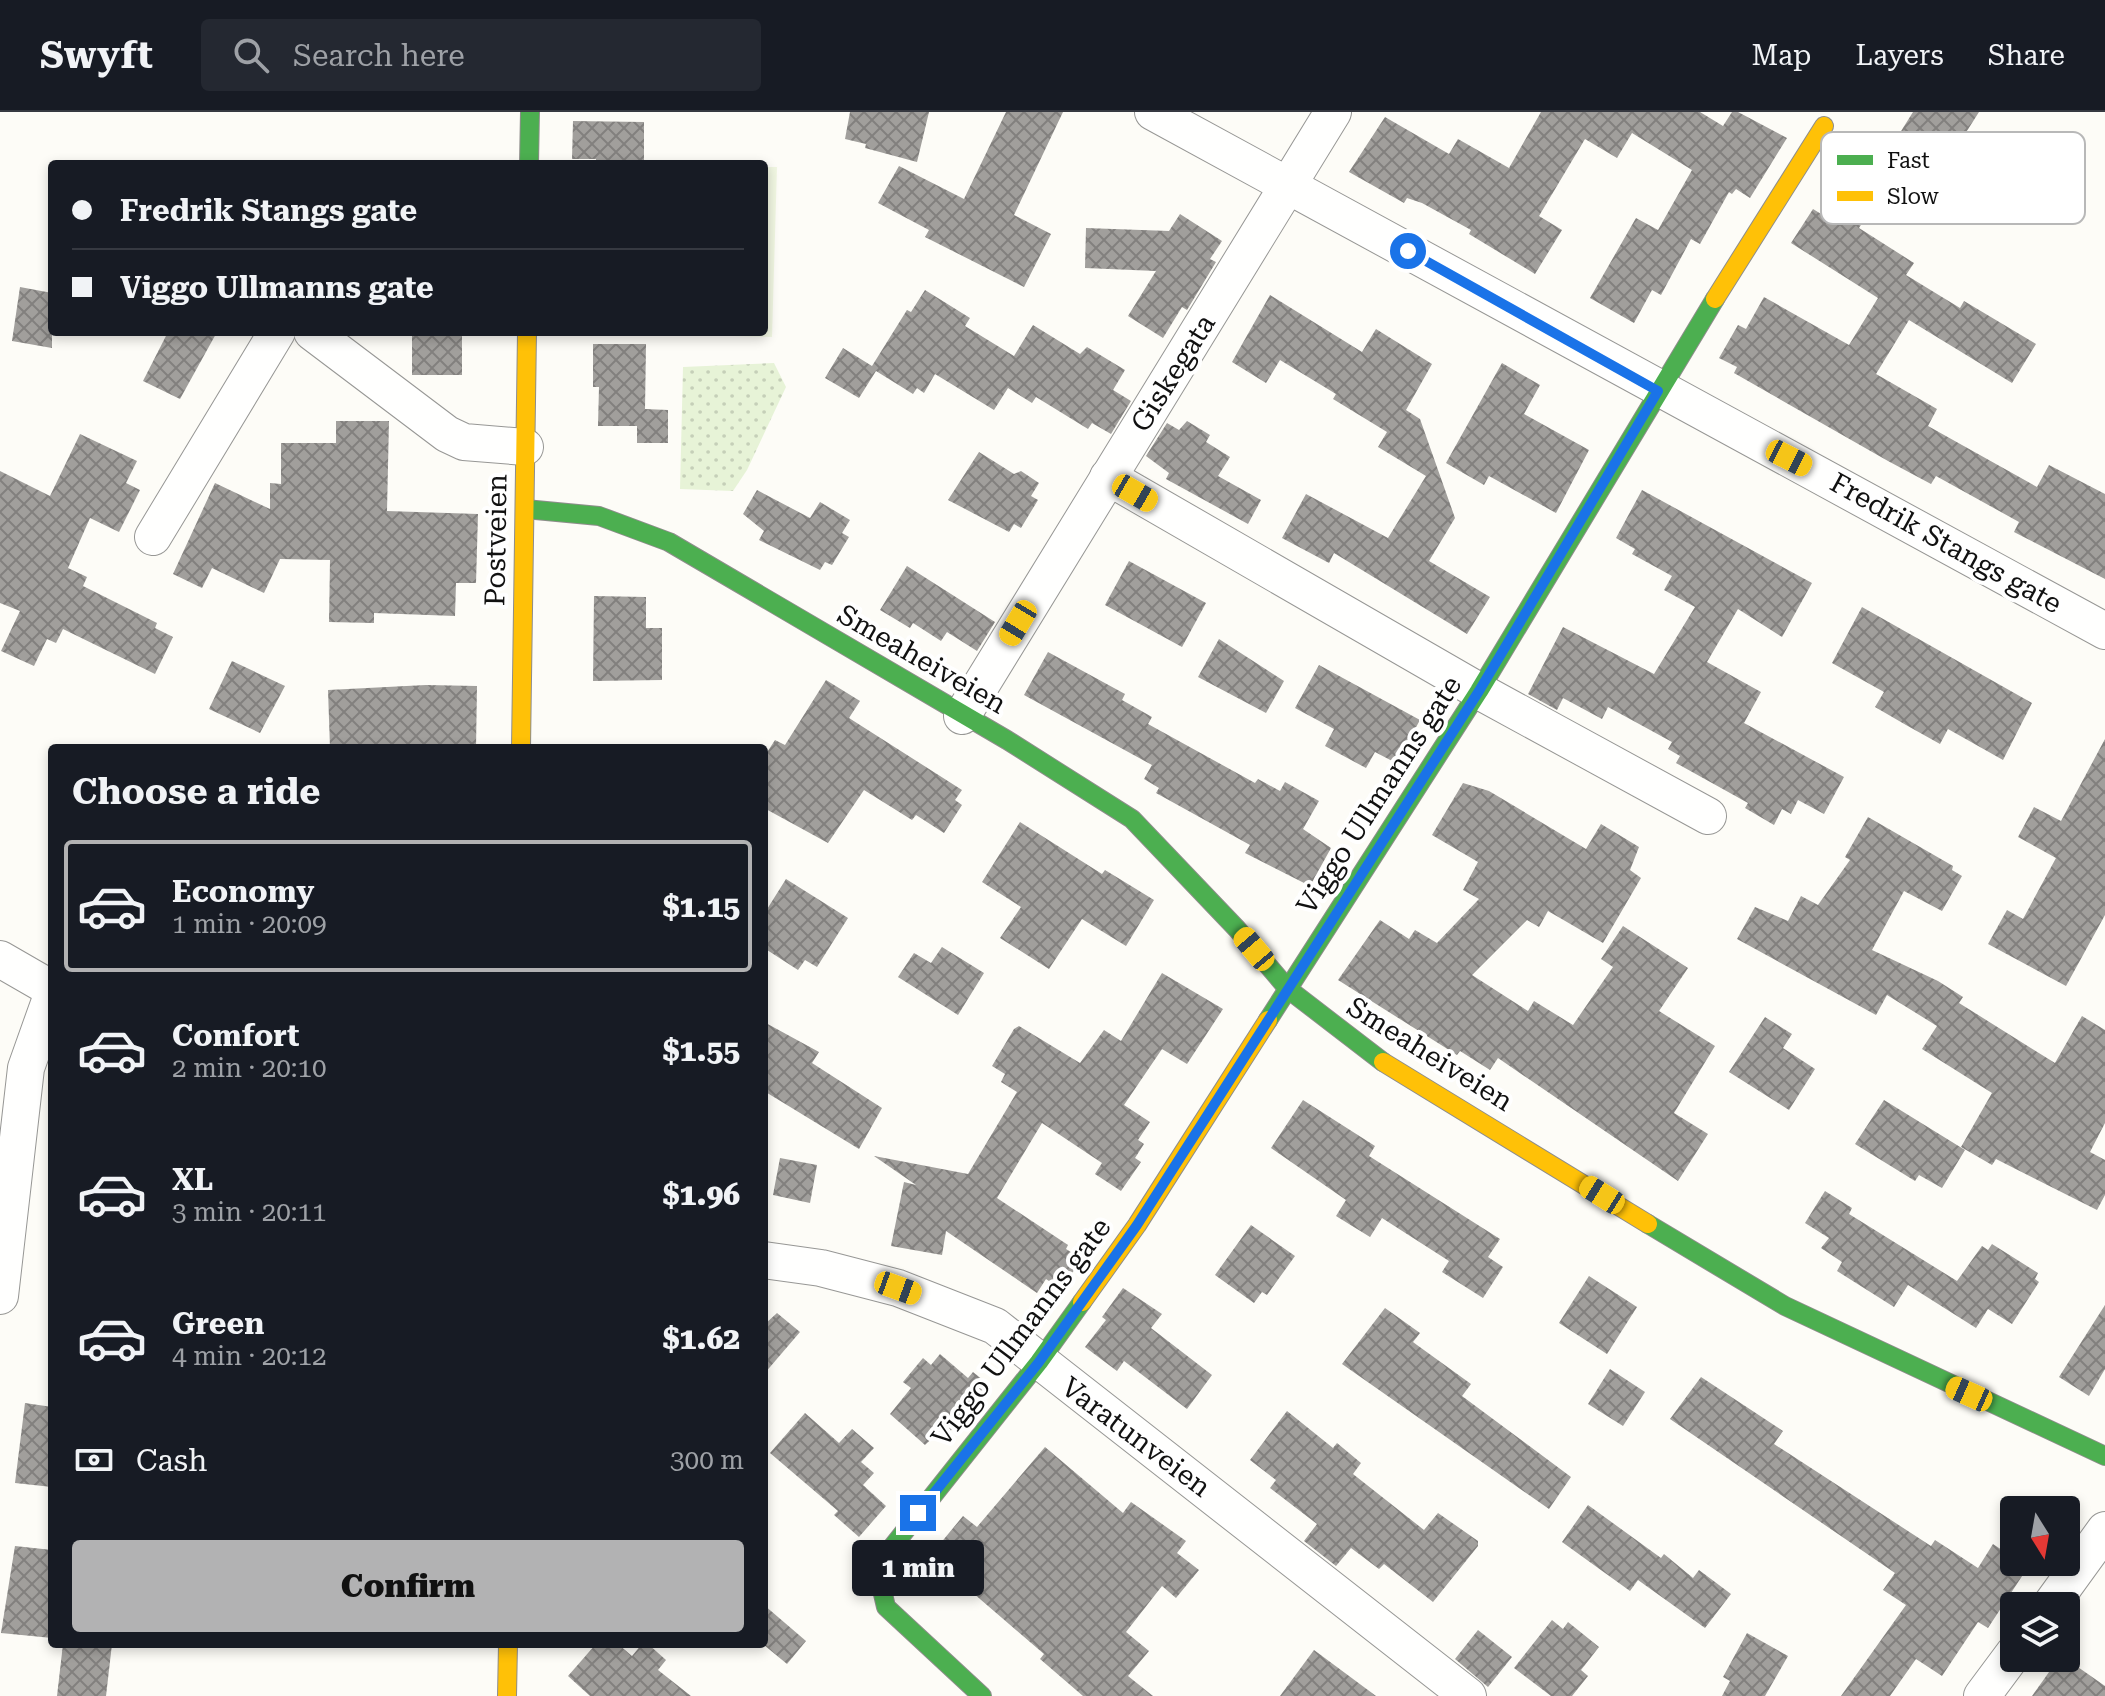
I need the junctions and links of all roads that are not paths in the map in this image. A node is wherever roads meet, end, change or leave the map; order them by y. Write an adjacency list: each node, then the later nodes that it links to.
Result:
1 (530, 112): 5 (street)
2 (1153, 112): 6 (street, Fredrik Stangs gate)
3 (1333, 112): 6 (street, Giskegata)
4 (1824, 126): 10 (street, Viggo Ullmanns gate)
5 (529, 160)
6 (1288, 185): 10 (street, Fredrik Stangs gate); 12 (street, Giskegata)
7 (275, 336): 14 (street)
8 (317, 336): 11 (street)
9 (527, 336): 11 (street, Postveien)
10 (1658, 391): 15 (street, Fredrik Stangs gate); 16 (street, Viggo Ullmanns gate)
11 (525, 447): 13 (street, Postveien)
12 (1108, 477): 16 (street); 17 (street, Giskegata)
13 (525, 509): 17 (street, Smeaheiveien); 18 (street, Postveien)
14 (153, 537)
15 (2105, 631)
16 (1479, 691): 19 (street); 22 (street, Viggo Ullmanns gate)
17 (962, 716): 22 (street, Smeaheiveien)
18 (521, 744)
19 (1708, 816)
20 (0, 959): 21 (street)
21 (48, 989)
22 (1288, 989): 26 (street, Viggo Ullmanns gate); 27 (street, Smeaheiveien)
23 (48, 1004): 25 (street)
24 (768, 1261): 26 (street, Varatunveien)
25 (0, 1296)
26 (1039, 1362): 33 (street, Viggo Ullmanns gate); 34 (street, Varatunveien)
27 (2105, 1456)
28 (2105, 1530): 29 (street)
29 (2060, 1592)
30 (508, 1648): 32 (street)
31 (2000, 1672): 35 (street)
32 (507, 1696)
33 (982, 1696)
34 (1468, 1696)
35 (1982, 1696)

